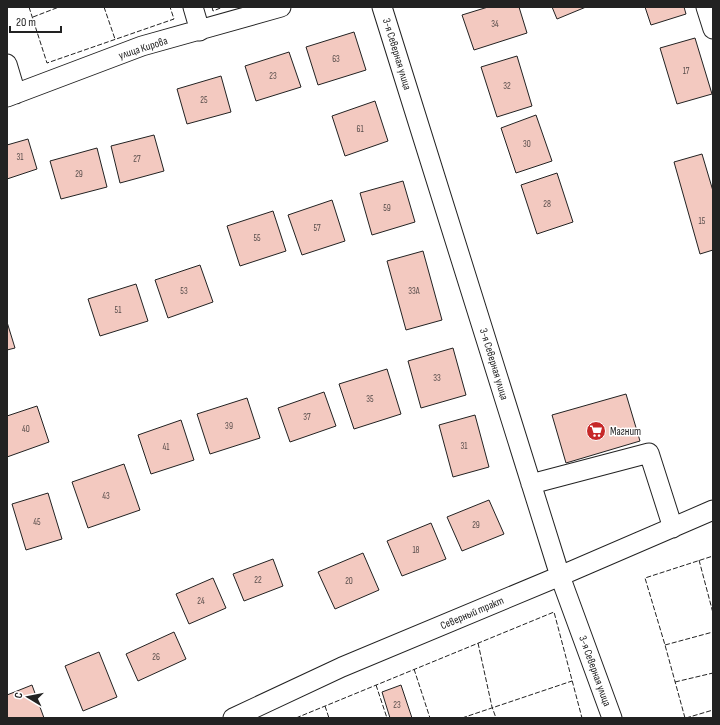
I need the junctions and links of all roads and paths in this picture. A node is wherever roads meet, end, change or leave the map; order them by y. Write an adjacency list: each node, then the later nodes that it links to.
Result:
1 (192, 7): 6 (street)
2 (281, 7): 6 (street, улица Кирова)
3 (382, 7): 9 (street, 3-я Северная улица)
4 (706, 7): 5 (street)
5 (713, 29)
6 (200, 31): 8 (street, улица Кирова)
7 (7, 64): 8 (street)
8 (12, 96)
9 (531, 484): 11 (street); 12 (street, 3-я Северная улица)
10 (713, 510): 11 (street, Северный тракт)
11 (673, 528): 12 (street, Северный тракт)
12 (560, 576): 13 (street, Северный тракт); 14 (street, 3-я Северная улица)
13 (233, 718)
14 (612, 718)

